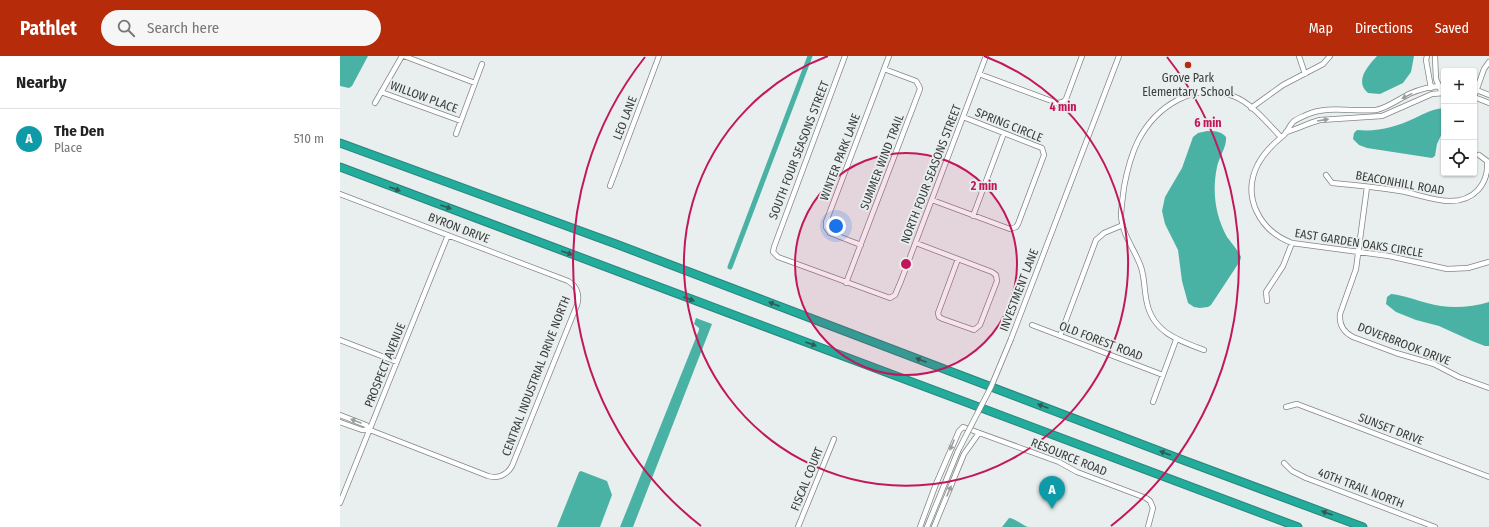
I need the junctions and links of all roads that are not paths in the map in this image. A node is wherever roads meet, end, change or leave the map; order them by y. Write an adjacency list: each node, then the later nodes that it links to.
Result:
1 (403, 56): 17 (street); 23 (street)
2 (659, 56): 41 (street, LEO LANE)
3 (845, 56): 55 (street, SOUTH FOUR SEASONS STREET)
4 (889, 56): 14 (street, WINTER PARK LANE)
5 (986, 56): 15 (street, NORTH FOUR SEASONS STREET)
6 (1082, 56): 15 (street)
7 (1119, 56): 77 (street, INVESTMENT LANE, bridge)
8 (1299, 56): 16 (street)
9 (1330, 56): 16 (street)
10 (1427, 56): 20 (street)
11 (1435, 56): 18 (street)
12 (1489, 62): 19 (street)
13 (482, 64): 17 (street)
14 (884, 69): 50 (street, WINTER PARK LANE); 50 (street, SUMMER WIND TRAIL)
15 (979, 74): 31 (street, NORTH FOUR SEASONS STREET)
16 (1305, 74): 30 (street)
17 (475, 83): 32 (street)
18 (1441, 85)
19 (1477, 85)
20 (1430, 86): 21 (street, EAST GARDEN OAKS CIRCLE); 25 (street); 33 (street, EAST GARDEN OAKS CIRCLE, one-way to 33)
21 (1441, 86)
22 (1477, 90): 26 (street)
23 (381, 92): 28 (street); 32 (street, WILLOW PLACE)
24 (1441, 93): 25 (street, EAST GARDEN OAKS CIRCLE)
25 (1432, 94): 33 (street, EAST GARDEN OAKS CIRCLE, one-way to 25)
26 (1489, 95)
27 (1477, 98): 29 (street)
28 (375, 102)
29 (1489, 103)
30 (1251, 108): 36 (street); 46 (street)
31 (963, 117): 34 (street, SPRING CIRCLE); 44 (street, NORTH FOUR SEASONS STREET)
32 (461, 121): 35 (street)
33 (1286, 132): 36 (street, EAST GARDEN OAKS CIRCLE)
34 (1004, 133): 45 (street); 45 (street, SPRING CIRCLE)
35 (456, 134)
36 (1281, 137): 49 (street, EAST GARDEN OAKS CIRCLE)
37 (340, 142): 81 (highway, one-way to 37)
38 (1479, 155): 42 (street, BEACONHILL ROAD)
39 (340, 169): 80 (highway, one-way to 80)
40 (1326, 175): 42 (street, BEACONHILL ROAD)
41 (610, 186)
42 (1367, 187): 51 (street)
43 (340, 194): 47 (street, BYRON DRIVE)
44 (932, 200): 45 (street, SPRING CIRCLE); 48 (street, NORTH FOUR SEASONS STREET)
45 (973, 216)
46 (1123, 225): 58 (street); 60 (street)
47 (448, 235): 54 (street, BYRON DRIVE); 62 (street, PROSPECT AVENUE)
48 (916, 243): 52 (street); 55 (street, NORTH FOUR SEASONS STREET)
49 (1292, 243): 51 (street, EAST GARDEN OAKS CIRCLE); 56 (street)
50 (861, 244): 55 (street, SUMMER WIND TRAIL)
51 (1360, 252): 53 (street, EAST GARDEN OAKS CIRCLE); 64 (street, DOVERBROOK DRIVE)
52 (958, 259): 52 (street)
53 (1489, 262)
54 (571, 282): 69 (street, CENTRAL INDUSTRIAL DRIVE NORTH)
55 (846, 283)
56 (1267, 301)
57 (1032, 325): 58 (street, OLD FOREST ROAD)
58 (1060, 336): 63 (street, OLD FOREST ROAD)
59 (340, 340): 62 (street)
60 (1176, 340): 61 (street); 63 (street)
61 (1204, 350)
62 (397, 362): 69 (street, PROSPECT AVENUE)
63 (1163, 375): 65 (street)
64 (1489, 388)
65 (1153, 402)
66 (1286, 407): 73 (street, SUNSET DRIVE)
67 (340, 415): 69 (street, one-way to 67)
68 (340, 422): 69 (street)
69 (370, 430): 74 (street, PROSPECT AVENUE)
70 (979, 433): 76 (street, RESOURCE ROAD, one-way to 76); 78 (street, one-way to 70); 79 (street, RESOURCE ROAD)
71 (834, 439): 75 (street, FISCAL COURT)
72 (1284, 463): 82 (street, 40TH TRAIL NORTH)
73 (1489, 476)
74 (340, 503)
75 (798, 527)
76 (920, 527)
77 (927, 527)
78 (934, 527)
79 (1148, 527)
80 (1298, 527)
81 (1363, 527)
82 (1435, 527)

